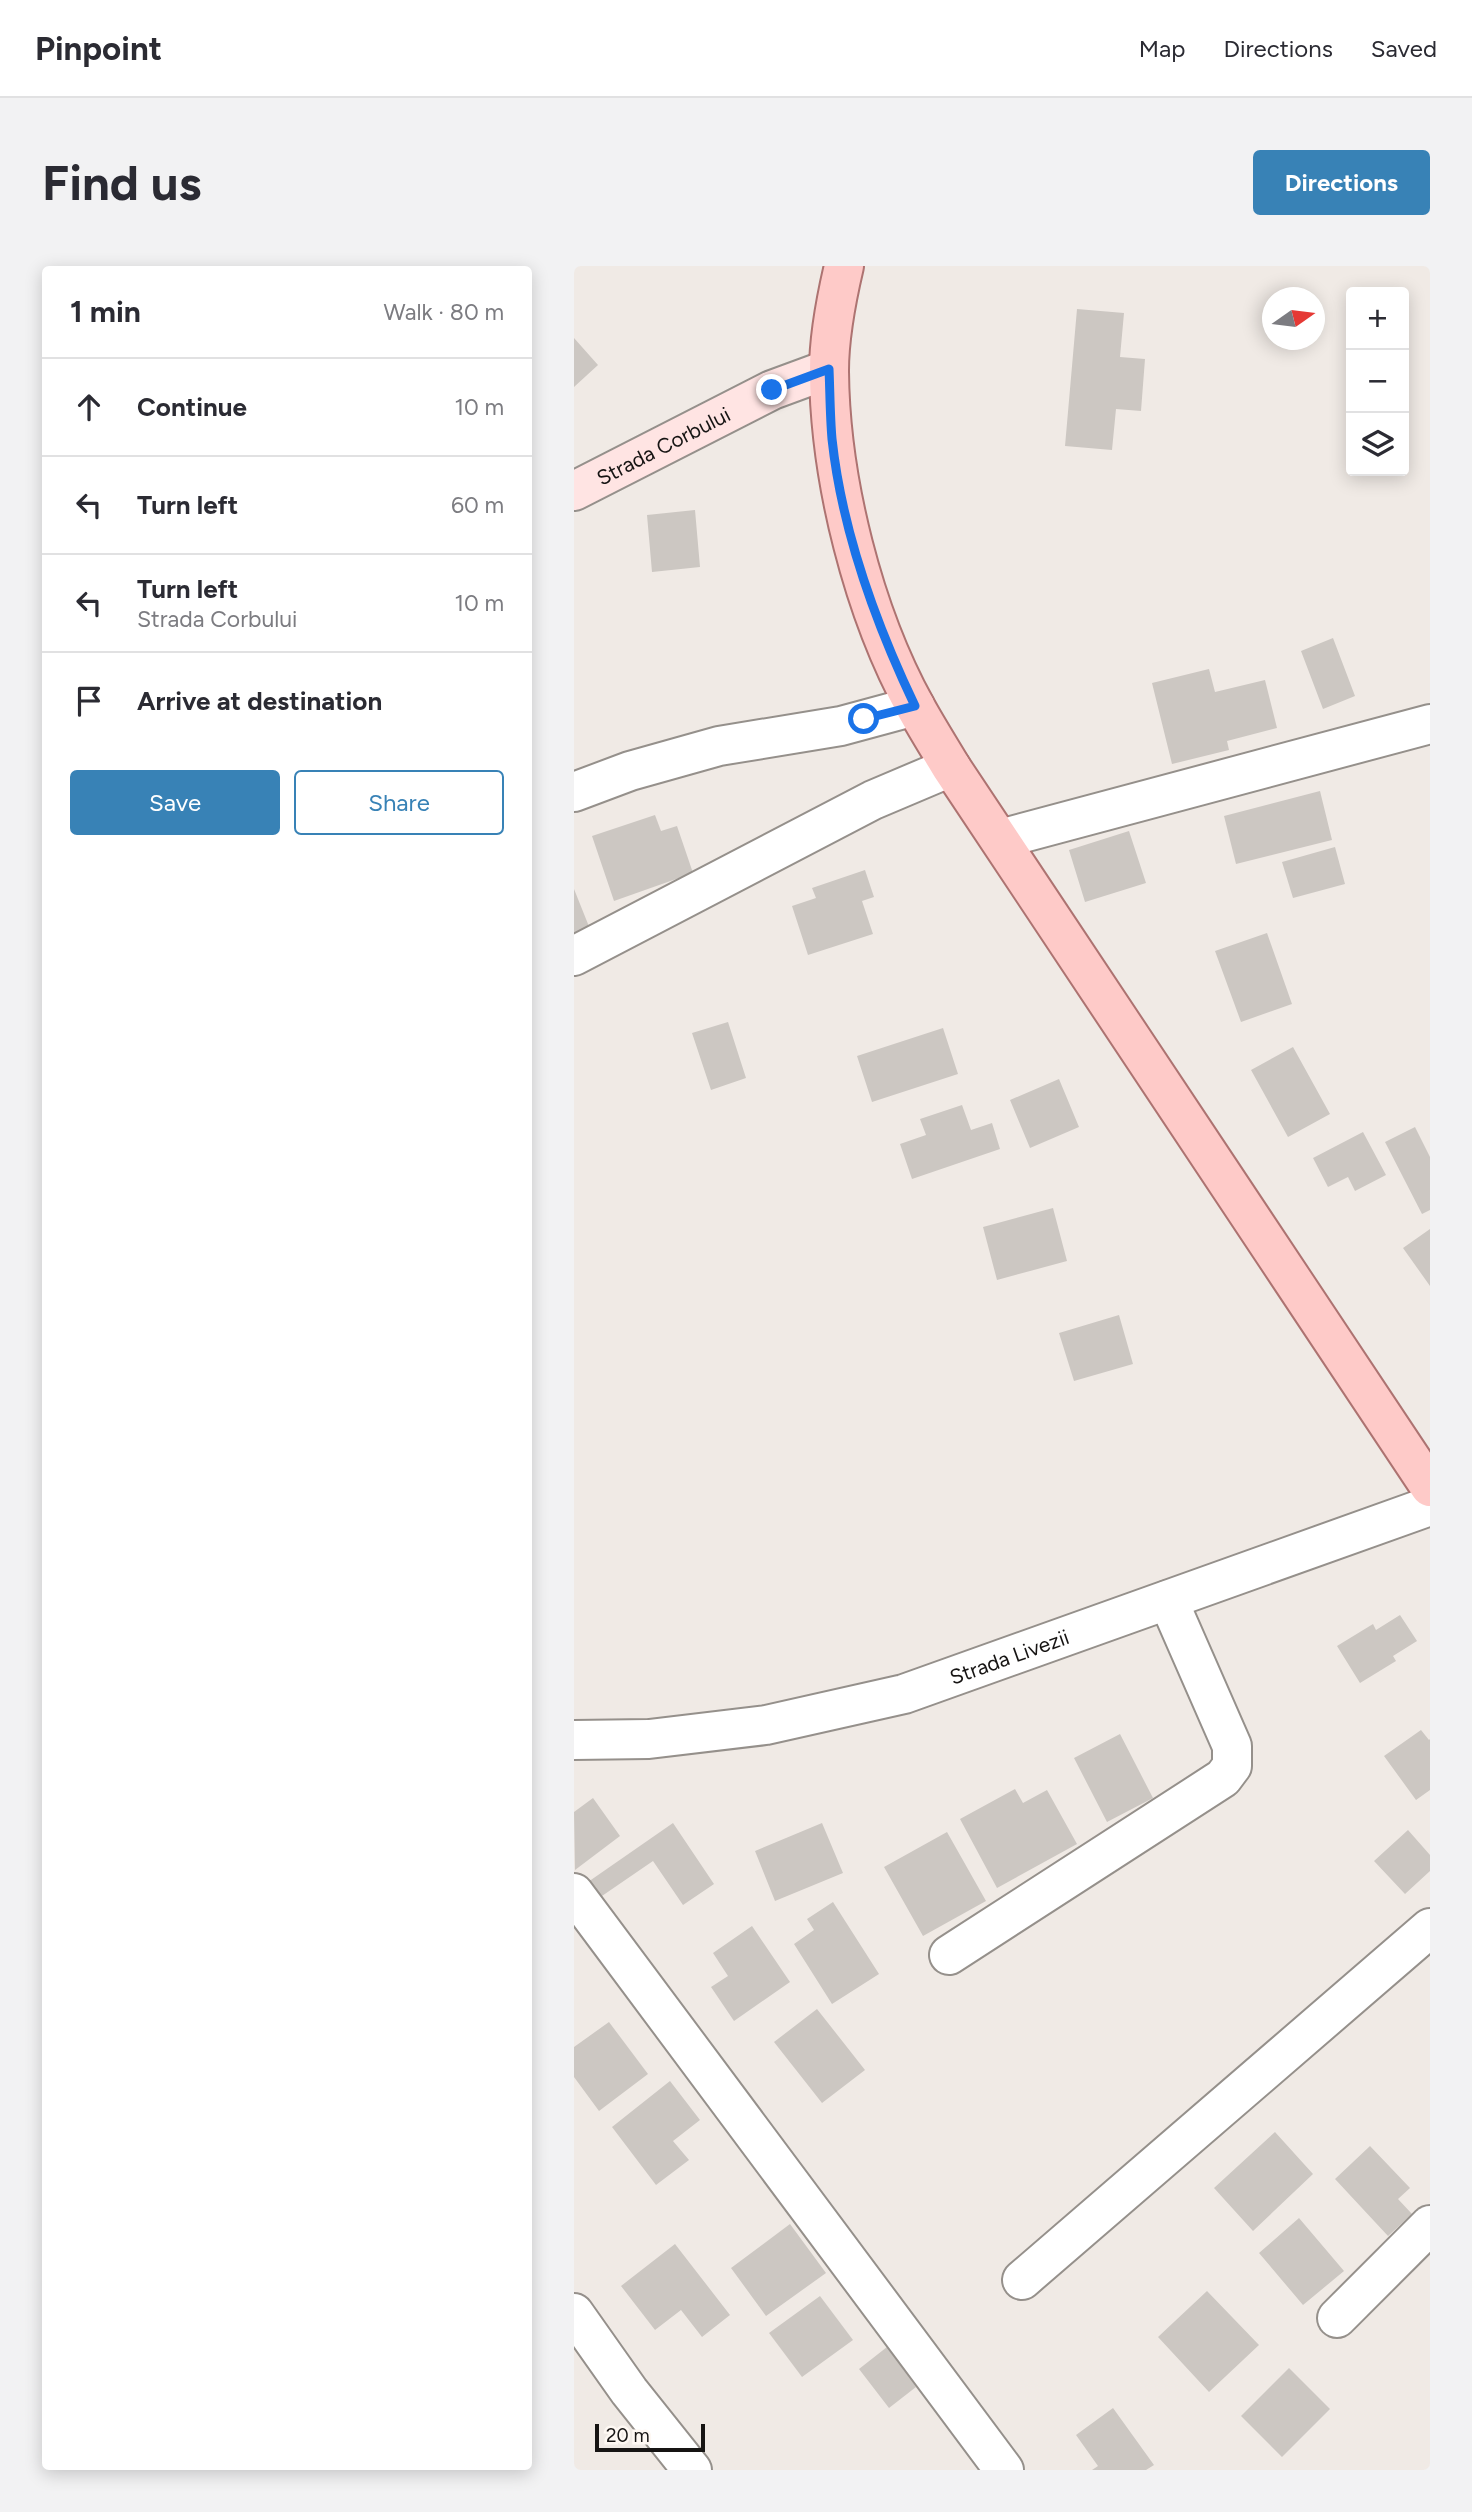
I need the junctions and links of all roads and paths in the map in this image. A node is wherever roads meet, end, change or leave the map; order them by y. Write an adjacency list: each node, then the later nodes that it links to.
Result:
1 (844, 266): 2 (main road)
2 (829, 369): 3 (street, Strada Corbului); 4 (main road)
3 (574, 491)
4 (915, 706): 6 (main road); 7 (street)
5 (1430, 724): 8 (street)
6 (951, 767): 8 (main road); 9 (street)
7 (574, 792)
8 (1000, 839): 10 (main road)
9 (574, 956)
10 (1430, 1487)
11 (1430, 1506): 12 (street, Strada Livezii)
12 (1168, 1600): 13 (street, Strada Livezii); 16 (street)
13 (574, 1740)
14 (574, 1893): 22 (street)
15 (1430, 1928): 18 (street)
16 (948, 1955)
17 (1430, 2225): 20 (street)
18 (1022, 2280)
19 (574, 2313): 21 (street)
20 (1337, 2318)
21 (692, 2470)
22 (1004, 2470)

